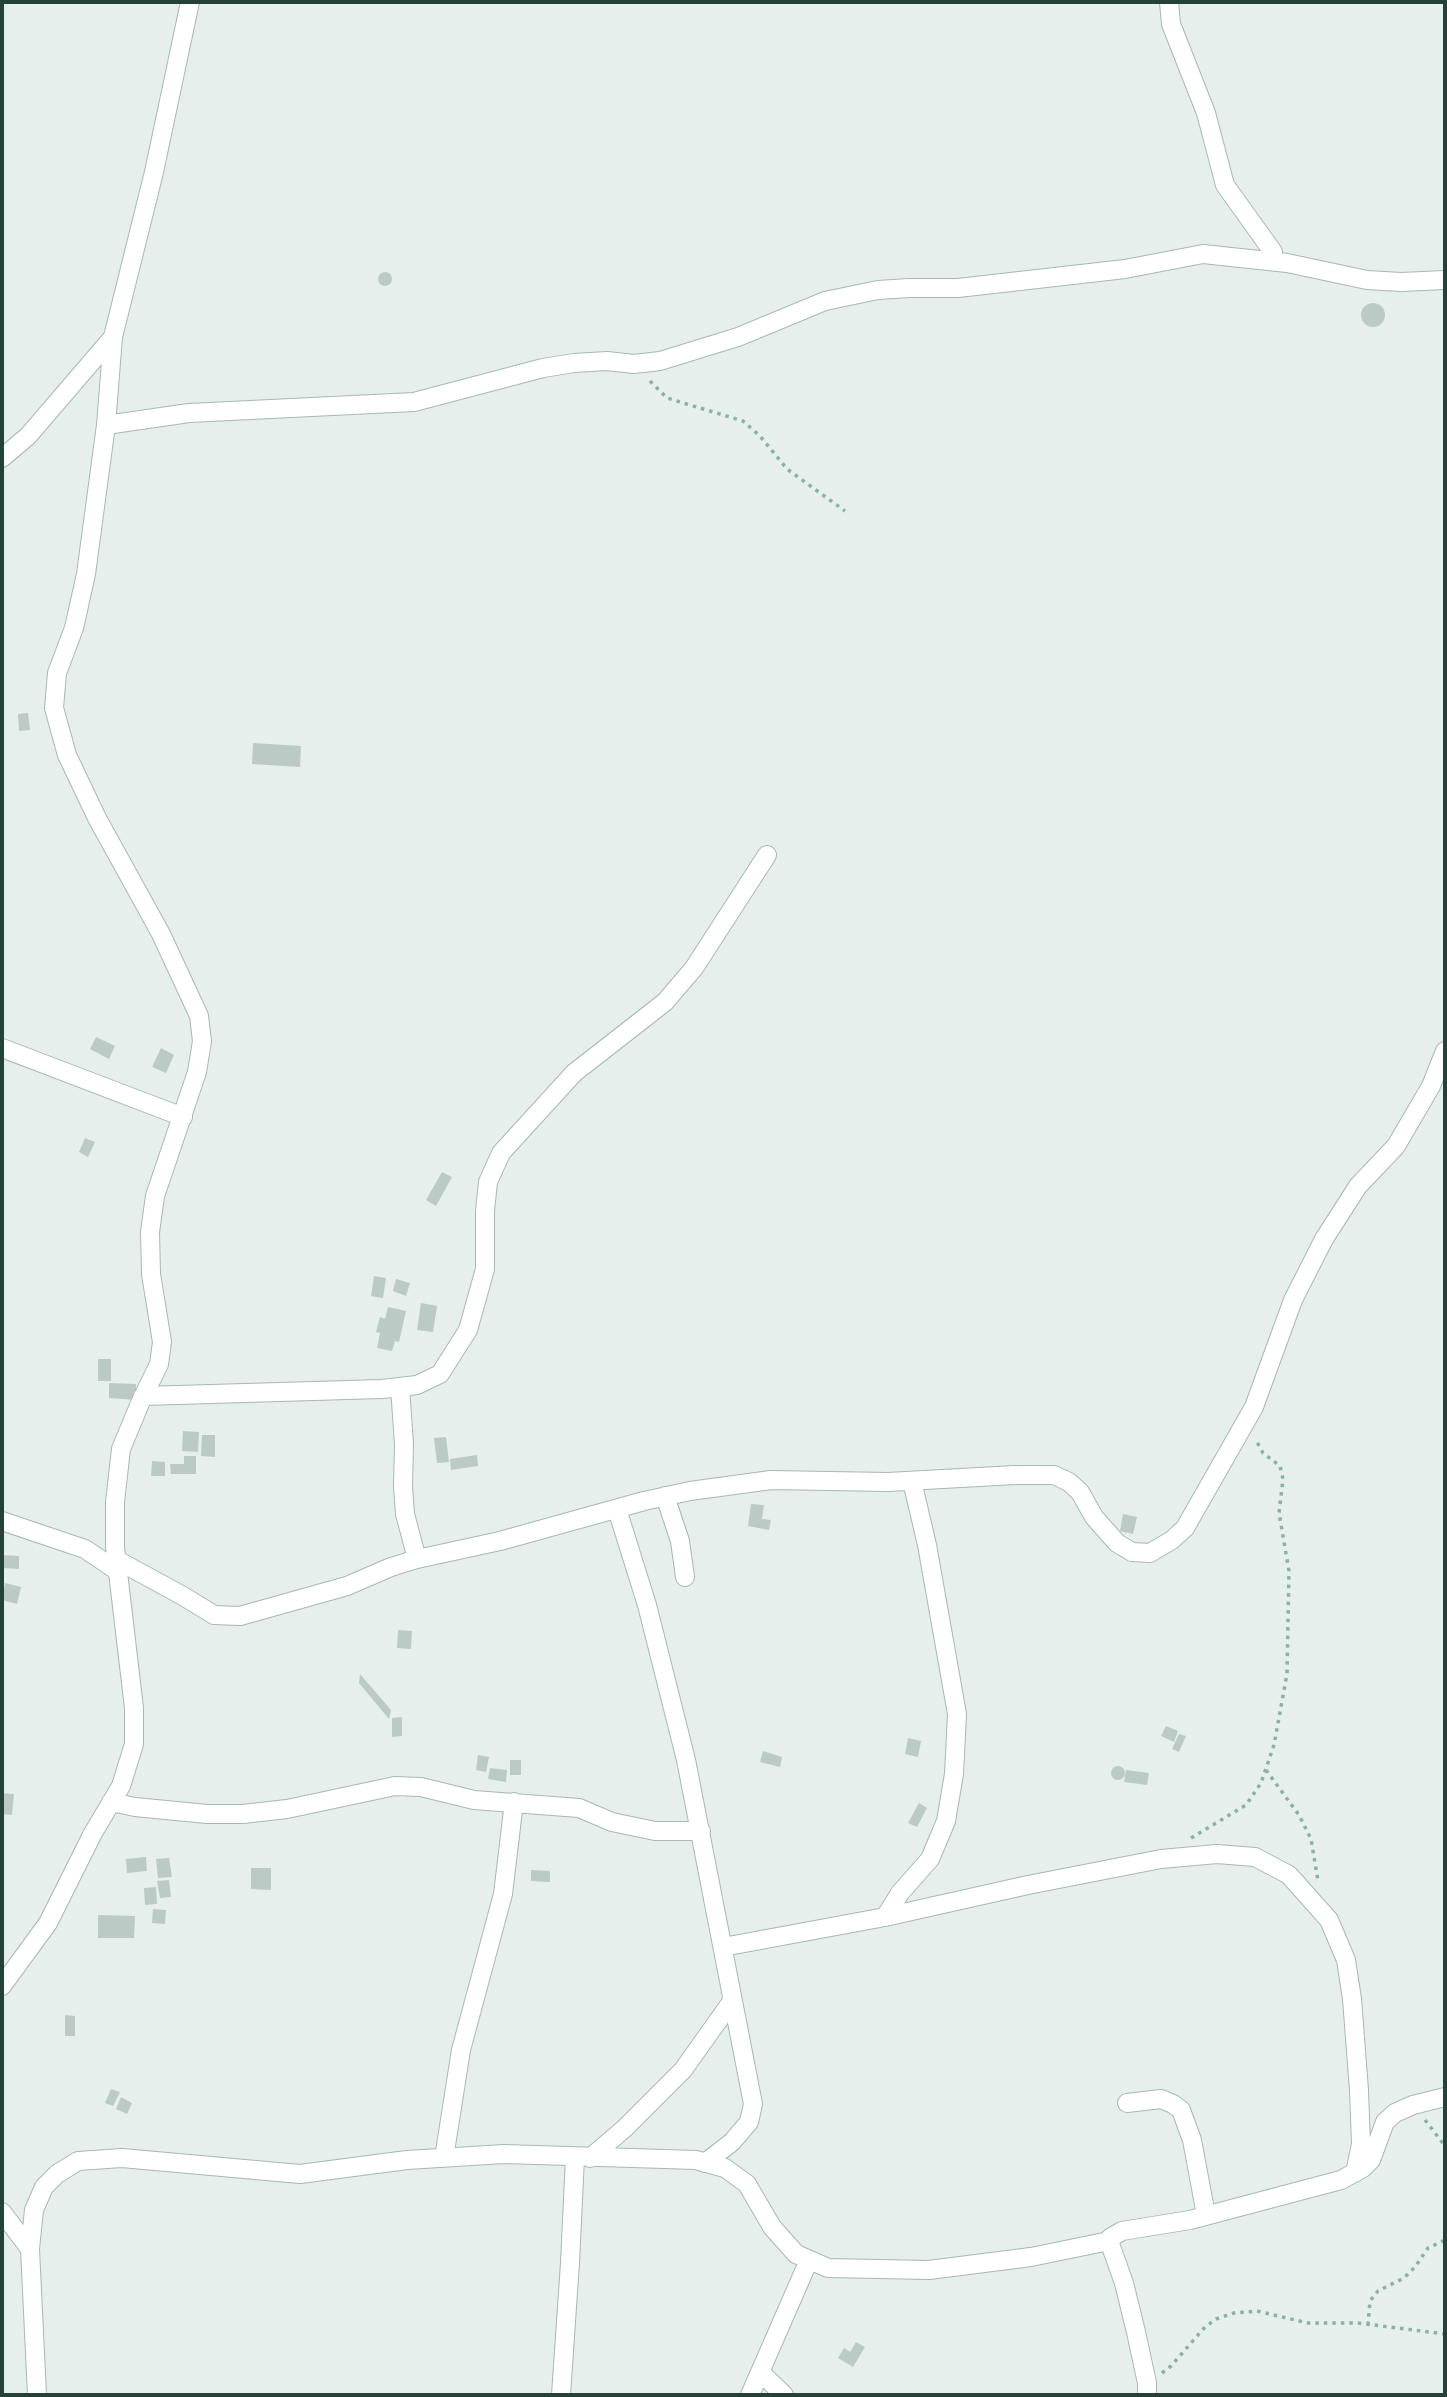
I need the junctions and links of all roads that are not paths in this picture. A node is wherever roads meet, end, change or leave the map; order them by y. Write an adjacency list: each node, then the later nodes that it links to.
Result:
1 (190, 2): 5 (street)
2 (1169, 2): 3 (street)
3 (1273, 252)
4 (1445, 280): 6 (street)
5 (113, 337): 6 (street); 7 (street)
6 (106, 425): 11 (street)
7 (2, 457)
8 (767, 855): 12 (street)
9 (2, 1048): 11 (street)
10 (1445, 1051): 14 (street)
11 (183, 1117): 13 (street)
12 (400, 1387): 13 (street); 18 (street)
13 (143, 1396): 19 (street)
14 (912, 1480): 15 (street); 24 (street)
15 (665, 1496): 16 (street); 20 (street)
16 (617, 1508): 18 (street); 23 (street)
17 (2, 1521): 19 (street)
18 (417, 1559): 19 (street)
19 (118, 1566): 21 (street)
20 (685, 1577)
21 (111, 1802): 22 (street); 26 (street)
22 (514, 1802): 23 (street); 31 (street)
23 (701, 1831): 25 (street)
24 (885, 1917): 25 (street); 33 (street)
25 (723, 1947): 27 (street)
26 (2, 1986)
27 (732, 2001): 30 (street); 32 (street)
28 (1445, 2097): 33 (street)
29 (1127, 2103): 35 (street)
30 (582, 2157): 31 (street); 32 (street); 42 (street)
31 (444, 2158): 37 (street)
32 (705, 2163): 38 (street)
33 (1355, 2173): 35 (street)
34 (2, 2212): 37 (street)
35 (1206, 2215): 36 (street)
36 (1109, 2241): 38 (street); 40 (street)
37 (30, 2249): 41 (street)
38 (810, 2260): 39 (street)
39 (760, 2372): 43 (street); 44 (street)
40 (1147, 2389)
41 (37, 2395)
42 (561, 2395)
43 (750, 2395)
44 (784, 2395)

